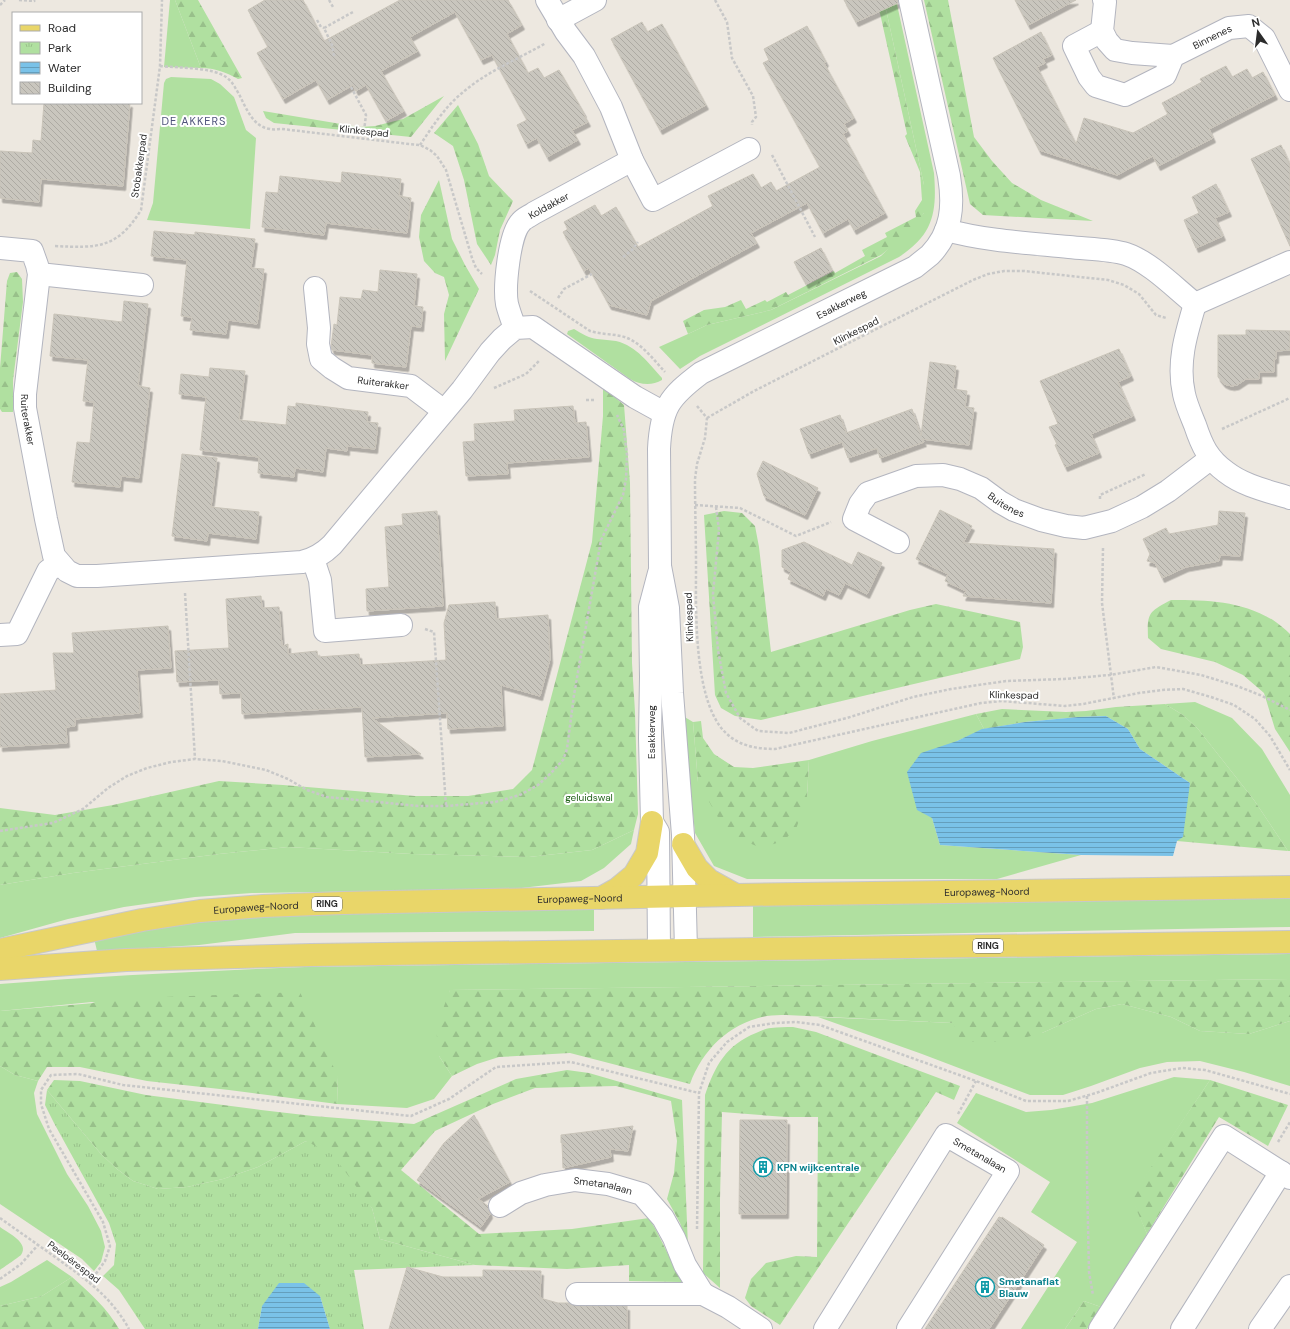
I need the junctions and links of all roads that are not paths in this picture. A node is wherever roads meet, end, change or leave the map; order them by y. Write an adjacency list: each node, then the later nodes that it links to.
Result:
1 (547, 0): 5 (street)
2 (595, 0): 5 (street)
3 (910, 0): 11 (street, Esakkerweg)
4 (1104, 0): 6 (street)
5 (562, 26): 10 (street)
6 (1102, 31): 7 (street); 7 (street)
7 (1173, 56): 8 (street, Binnenes)
8 (1290, 90)
9 (750, 149): 10 (street)
10 (632, 160): 18 (street, Koldakker)
11 (946, 230): 17 (street); 20 (street, Esakkerweg)
12 (0, 248): 14 (street, Ruiterakker)
13 (1290, 262): 17 (street)
14 (39, 274): 15 (street); 25 (street, Ruiterakker)
15 (142, 285)
16 (315, 288): 19 (street, Ruiterakker)
17 (1192, 314): 21 (street)
18 (515, 328): 19 (street, Ruiterakker); 20 (street)
19 (444, 411): 24 (street, Ruiterakker)
20 (664, 413): 26 (street, Esakkerweg)
21 (1210, 459): 22 (street); 23 (street, Buitenes)
22 (1290, 498)
23 (898, 542)
24 (313, 559): 25 (street, Ruiterakker); 27 (street)
25 (59, 563): 28 (street)
26 (660, 566): 29 (street, Esakkerweg); 30 (street, Esakkerweg)
27 (401, 625)
28 (0, 635)
29 (652, 822): 34 (street, Esakkerweg); 35 (main road)
30 (683, 844): 32 (main road); 33 (street, Esakkerweg)
31 (1290, 887): 32 (main road, Europaweg-Noord / RING)
32 (736, 895): 33 (main road, Europaweg-Noord / RING)
33 (684, 896): 34 (main road, Europaweg-Noord / RING); 39 (street)
34 (659, 897): 35 (main road, Europaweg-Noord / RING); 38 (street)
35 (601, 898): 37 (main road, Europaweg-Noord / RING)
36 (1290, 942): 39 (main road, RING)
37 (0, 950)
38 (659, 950): 39 (main road, RING); 40 (main road, RING)
39 (686, 950)
40 (0, 969)
41 (1286, 1175): 46 (street); 50 (street)
42 (500, 1206): 45 (street, Smetanalaan)
43 (1290, 1286): 51 (street)
44 (577, 1294): 45 (street)
45 (703, 1294): 47 (street)
46 (1105, 1321)
47 (761, 1329)
48 (825, 1329): 49 (street, Smetanalaan)
49 (908, 1329)
50 (1182, 1329)
51 (1260, 1329)

